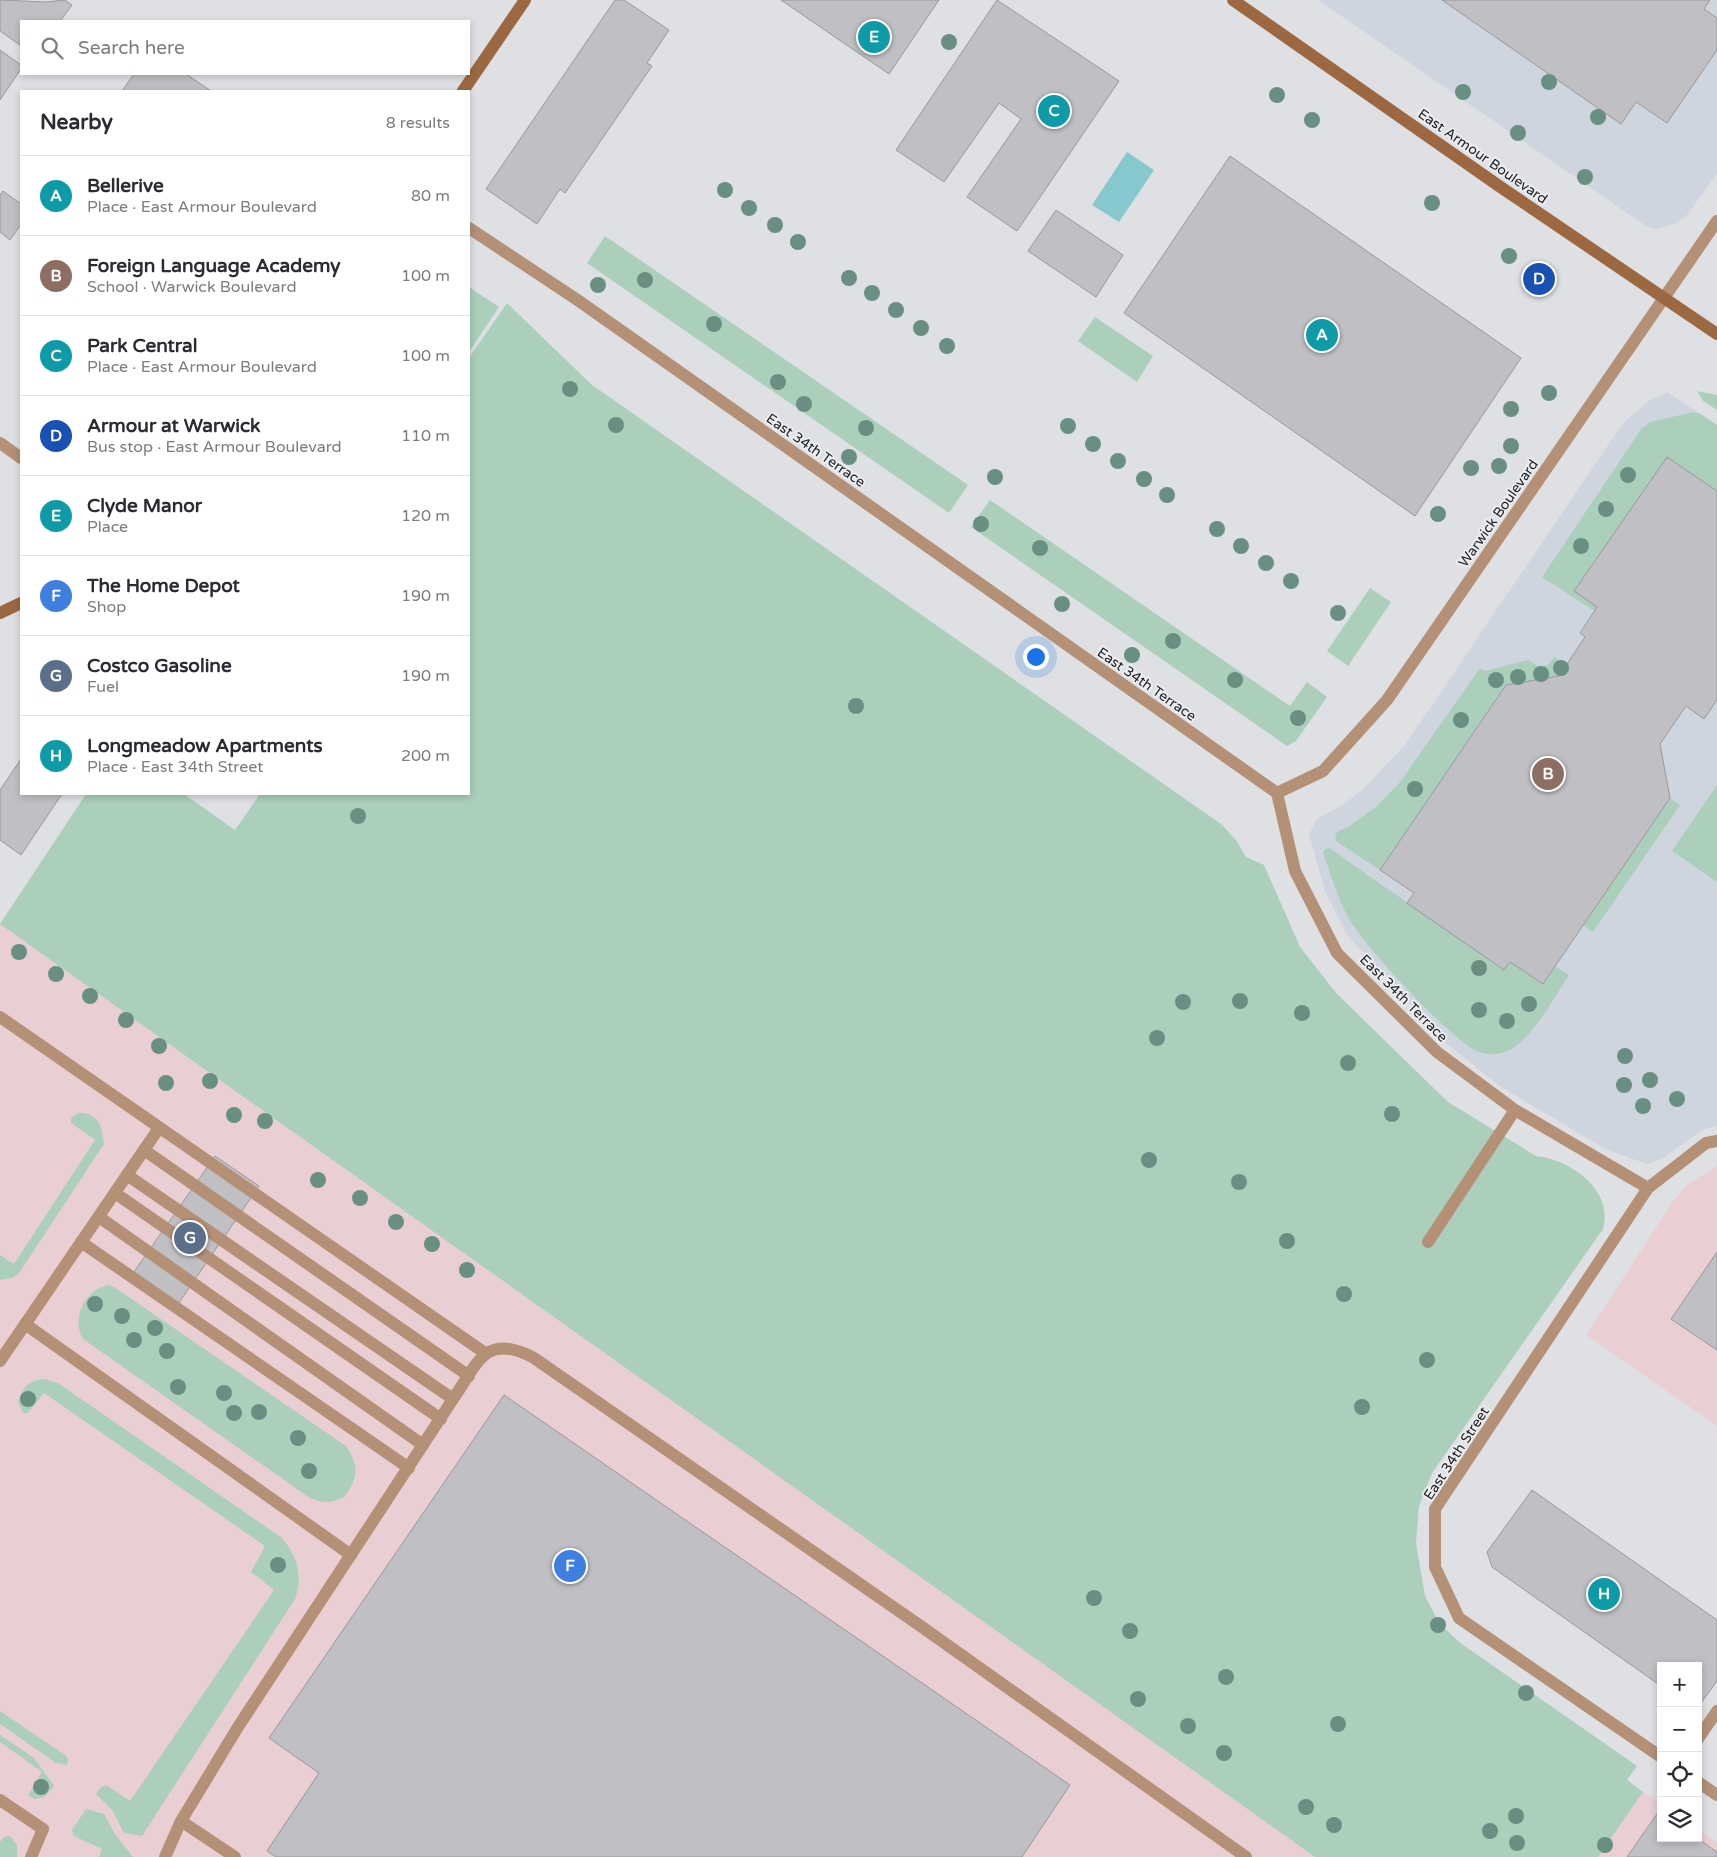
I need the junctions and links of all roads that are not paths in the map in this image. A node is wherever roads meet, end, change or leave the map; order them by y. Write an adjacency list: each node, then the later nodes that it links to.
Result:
1 (525, 0): 3 (main road)
2 (1233, 0): 6 (main road, East Armour Boulevard)
3 (464, 90)
4 (1717, 221): 6 (street, Warwick Boulevard)
5 (470, 229): 12 (street, East 34th Terrace)
6 (1664, 298): 7 (main road, East Armour Boulevard); 12 (street, Warwick Boulevard)
7 (1717, 334)
8 (0, 443): 9 (street)
9 (20, 457)
10 (20, 603): 11 (main road)
11 (0, 613)
12 (1276, 793): 14 (street, East 34th Terrace)
13 (0, 1018): 15 (street)
14 (1515, 1110): 19 (street, East 34th Terrace); 23 (street)
15 (159, 1128): 17 (street); 25 (street)
16 (1717, 1141): 19 (street)
17 (144, 1150): 18 (street); 27 (street)
18 (127, 1175): 20 (street); 28 (street)
19 (1648, 1188): 35 (street, East 34th Street)
20 (115, 1192): 21 (street); 29 (street)
21 (99, 1217): 22 (street); 30 (street)
22 (81, 1242): 24 (street); 31 (street)
23 (1428, 1242)
24 (25, 1324): 26 (street); 32 (street)
25 (485, 1353): 27 (street); 43 (street)
26 (0, 1362)
27 (469, 1376): 28 (street)
28 (453, 1399): 29 (street)
29 (441, 1419): 30 (street)
30 (424, 1446): 31 (street)
31 (408, 1468): 32 (street)
32 (351, 1555): 39 (street)
33 (1717, 1711): 34 (street)
34 (1702, 1733)
35 (1657, 1754)
36 (1702, 1785): 37 (street)
37 (1717, 1795)
38 (0, 1800): 40 (street)
39 (182, 1821): 41 (street); 42 (street)
40 (31, 1857)
41 (165, 1857)
42 (236, 1857)
43 (1246, 1857)

